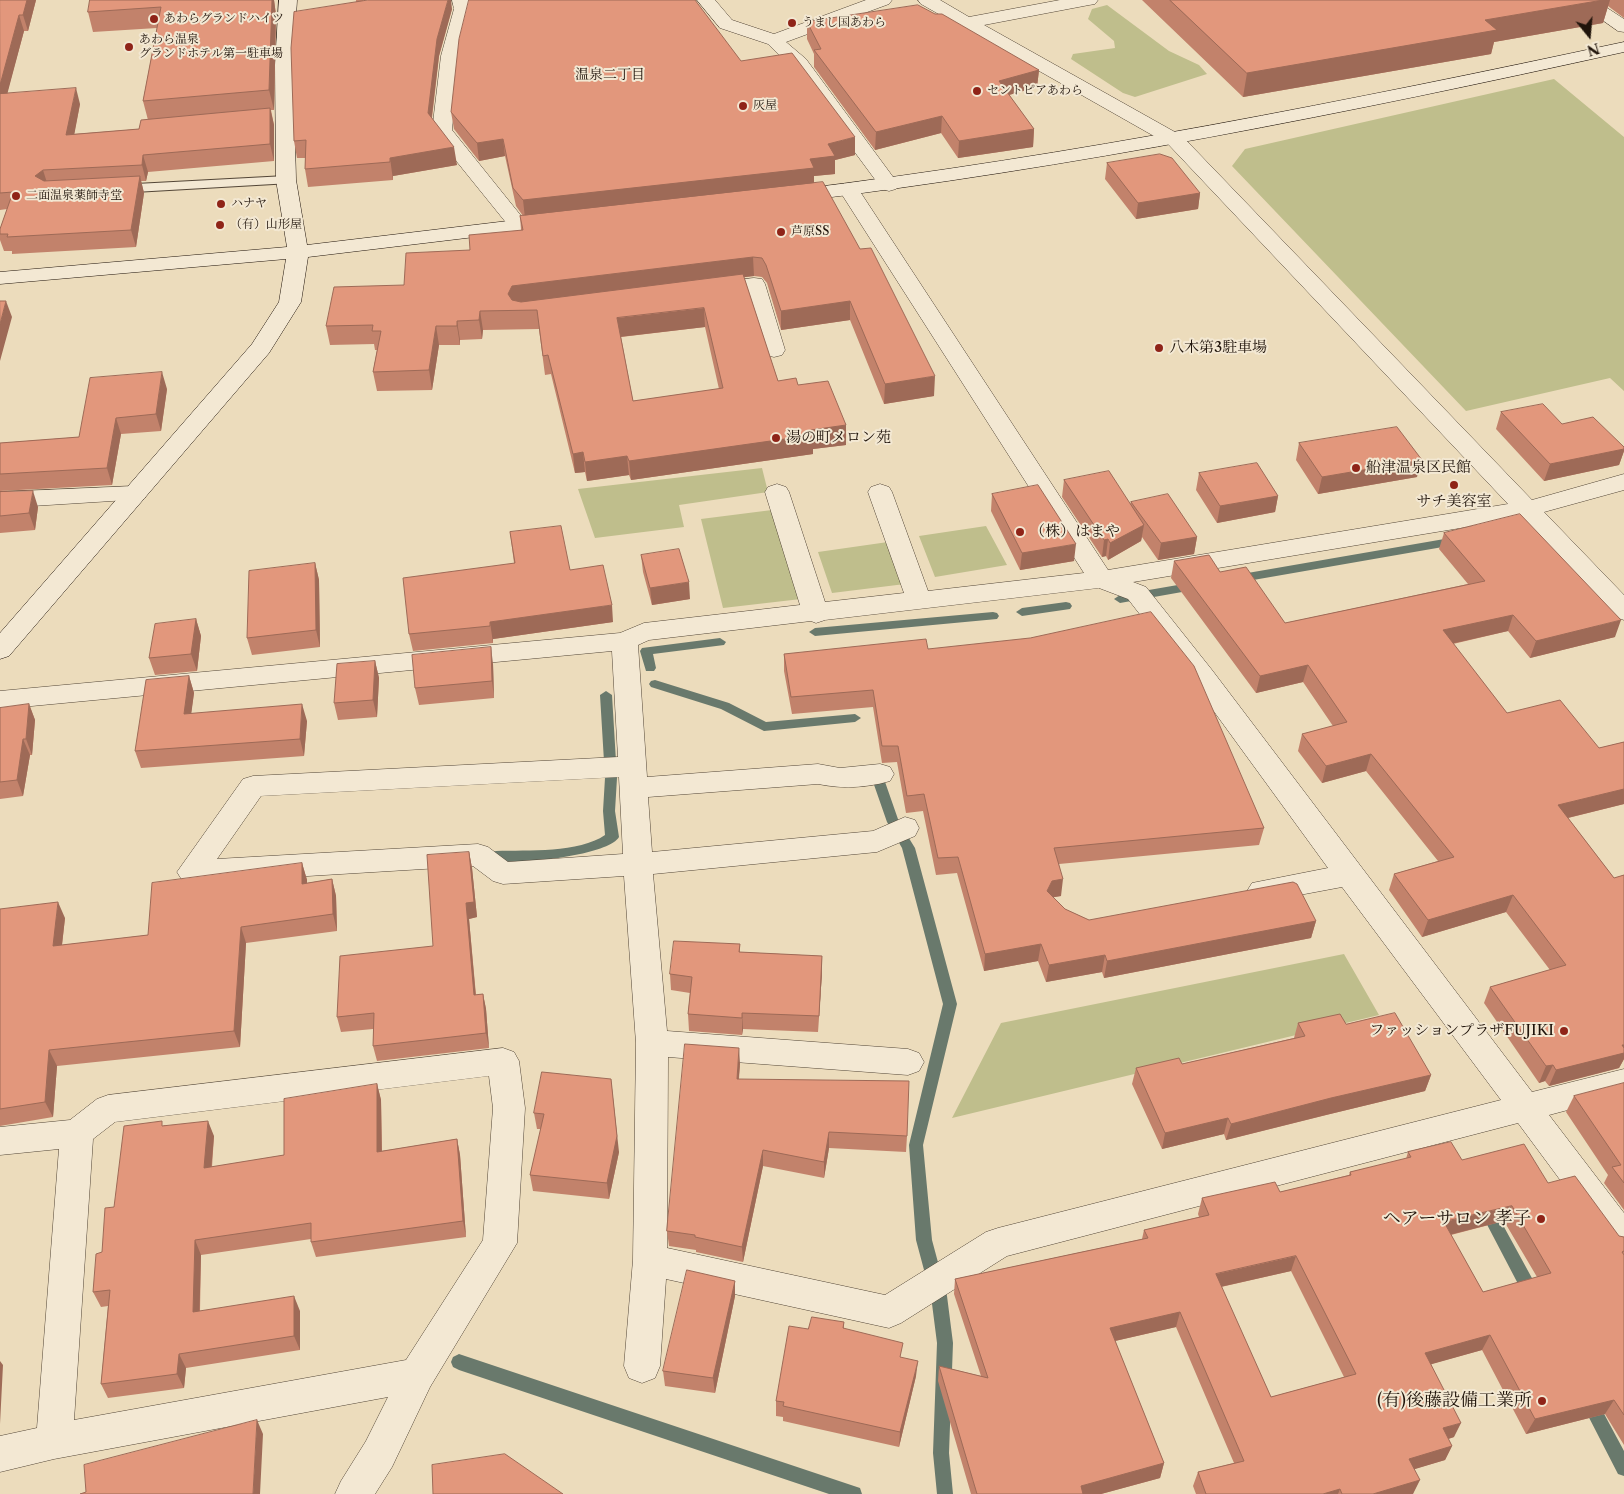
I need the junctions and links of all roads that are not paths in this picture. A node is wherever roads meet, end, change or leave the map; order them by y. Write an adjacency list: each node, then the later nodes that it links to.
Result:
1 (288, 0): 13 (street)
2 (461, 0): 19 (street)
3 (706, 0): 10 (street)
4 (883, 0): 10 (street)
5 (927, 0): 8 (street)
6 (1089, 0): 8 (street)
7 (1583, 0): 9 (street)
8 (969, 22): 12 (street)
9 (1624, 27)
10 (774, 40): 14 (street)
11 (1624, 47): 12 (street)
12 (1175, 140): 14 (street); 29 (street)
13 (286, 180): 15 (lane); 20 (street)
14 (889, 185): 16 (street)
15 (98, 190)
16 (849, 190): 17 (street); 30 (street)
17 (772, 198)
18 (577, 219): 19 (street)
19 (519, 226): 20 (street)
20 (298, 252): 21 (street); 27 (street)
21 (0, 278)
22 (687, 292): 23 (street)
23 (774, 350)
24 (1624, 482): 29 (street)
25 (777, 492): 33 (street)
26 (880, 492): 31 (street)
27 (134, 494): 28 (street); 35 (street)
28 (0, 500)
29 (1527, 509): 30 (street); 32 (street)
30 (1101, 580): 31 (street); 41 (street)
31 (919, 601): 33 (street)
32 (1624, 611)
33 (816, 614): 34 (street)
34 (624, 641): 36 (street); 38 (street)
35 (0, 650)
36 (0, 700)
37 (880, 774): 38 (street)
38 (633, 777): 40 (street); 40 (street)
39 (905, 828): 40 (street)
40 (638, 864): 43 (street)
41 (1349, 875): 42 (street); 46 (street)
42 (1232, 896)
43 (652, 1042): 44 (street); 50 (street)
44 (908, 1062)
45 (1624, 1082): 46 (street)
46 (1526, 1109): 49 (street); 50 (street)
47 (77, 1133): 48 (street); 52 (street); 53 (street)
48 (0, 1141)
49 (1624, 1239)
50 (650, 1260): 51 (street)
51 (642, 1366)
52 (417, 1375): 53 (street); 55 (street)
53 (54, 1442): 54 (street)
54 (0, 1454)
55 (354, 1494)

